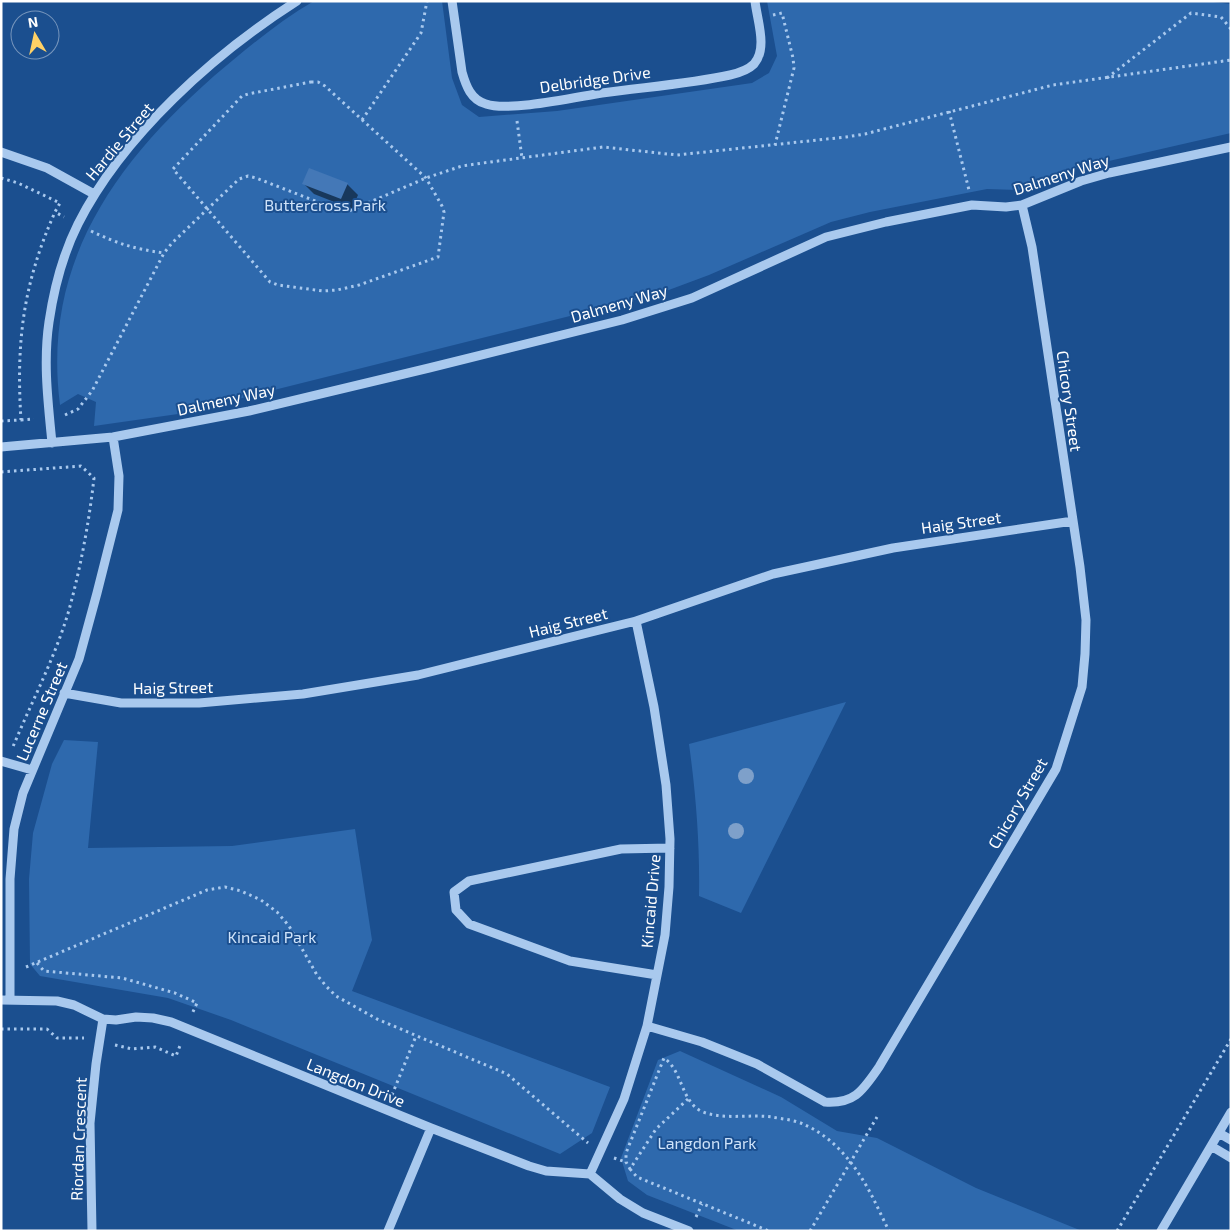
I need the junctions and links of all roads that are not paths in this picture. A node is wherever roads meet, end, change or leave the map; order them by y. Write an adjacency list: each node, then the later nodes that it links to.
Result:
1 (296, 1): 6 (street, Hardie Street)
2 (452, 1): 3 (street, Delbridge Drive)
3 (755, 1)
4 (1231, 148): 7 (street, Dalmeny Way)
5 (1, 152): 6 (street)
6 (94, 194): 9 (street, Hardie Street)
7 (1022, 205): 8 (street, Dalmeny Way); 11 (street, Chicory Street)
8 (113, 437): 9 (street, Dalmeny Way); 13 (street, Lucerne Street)
9 (52, 443): 10 (street, Dalmeny Way)
10 (1, 447)
11 (1073, 521): 12 (street, Haig Street); 20 (street, Chicory Street)
12 (636, 621): 13 (street, Haig Street); 16 (street, Kincaid Drive)
13 (64, 693): 15 (street, Lucerne Street)
14 (4, 761): 15 (street)
15 (32, 770): 18 (street, Lucerne Street)
16 (670, 848): 17 (street, Kincaid Drive); 17 (street)
17 (657, 974): 20 (street, Kincaid Drive)
18 (5, 1000): 19 (street, Langdon Drive)
19 (103, 1019): 22 (street, Langdon Drive); 28 (street, Riordan Crescent)
20 (647, 1026): 27 (street, Kincaid Drive)
21 (1231, 1112): 23 (street)
22 (431, 1128): 27 (street, Langdon Drive); 29 (street)
23 (1219, 1132): 24 (street); 25 (street)
24 (1231, 1140)
25 (1211, 1146): 26 (street); 31 (street)
26 (1231, 1158)
27 (590, 1174): 30 (street)
28 (92, 1231)
29 (388, 1231)
30 (689, 1231)
31 (1161, 1231)

